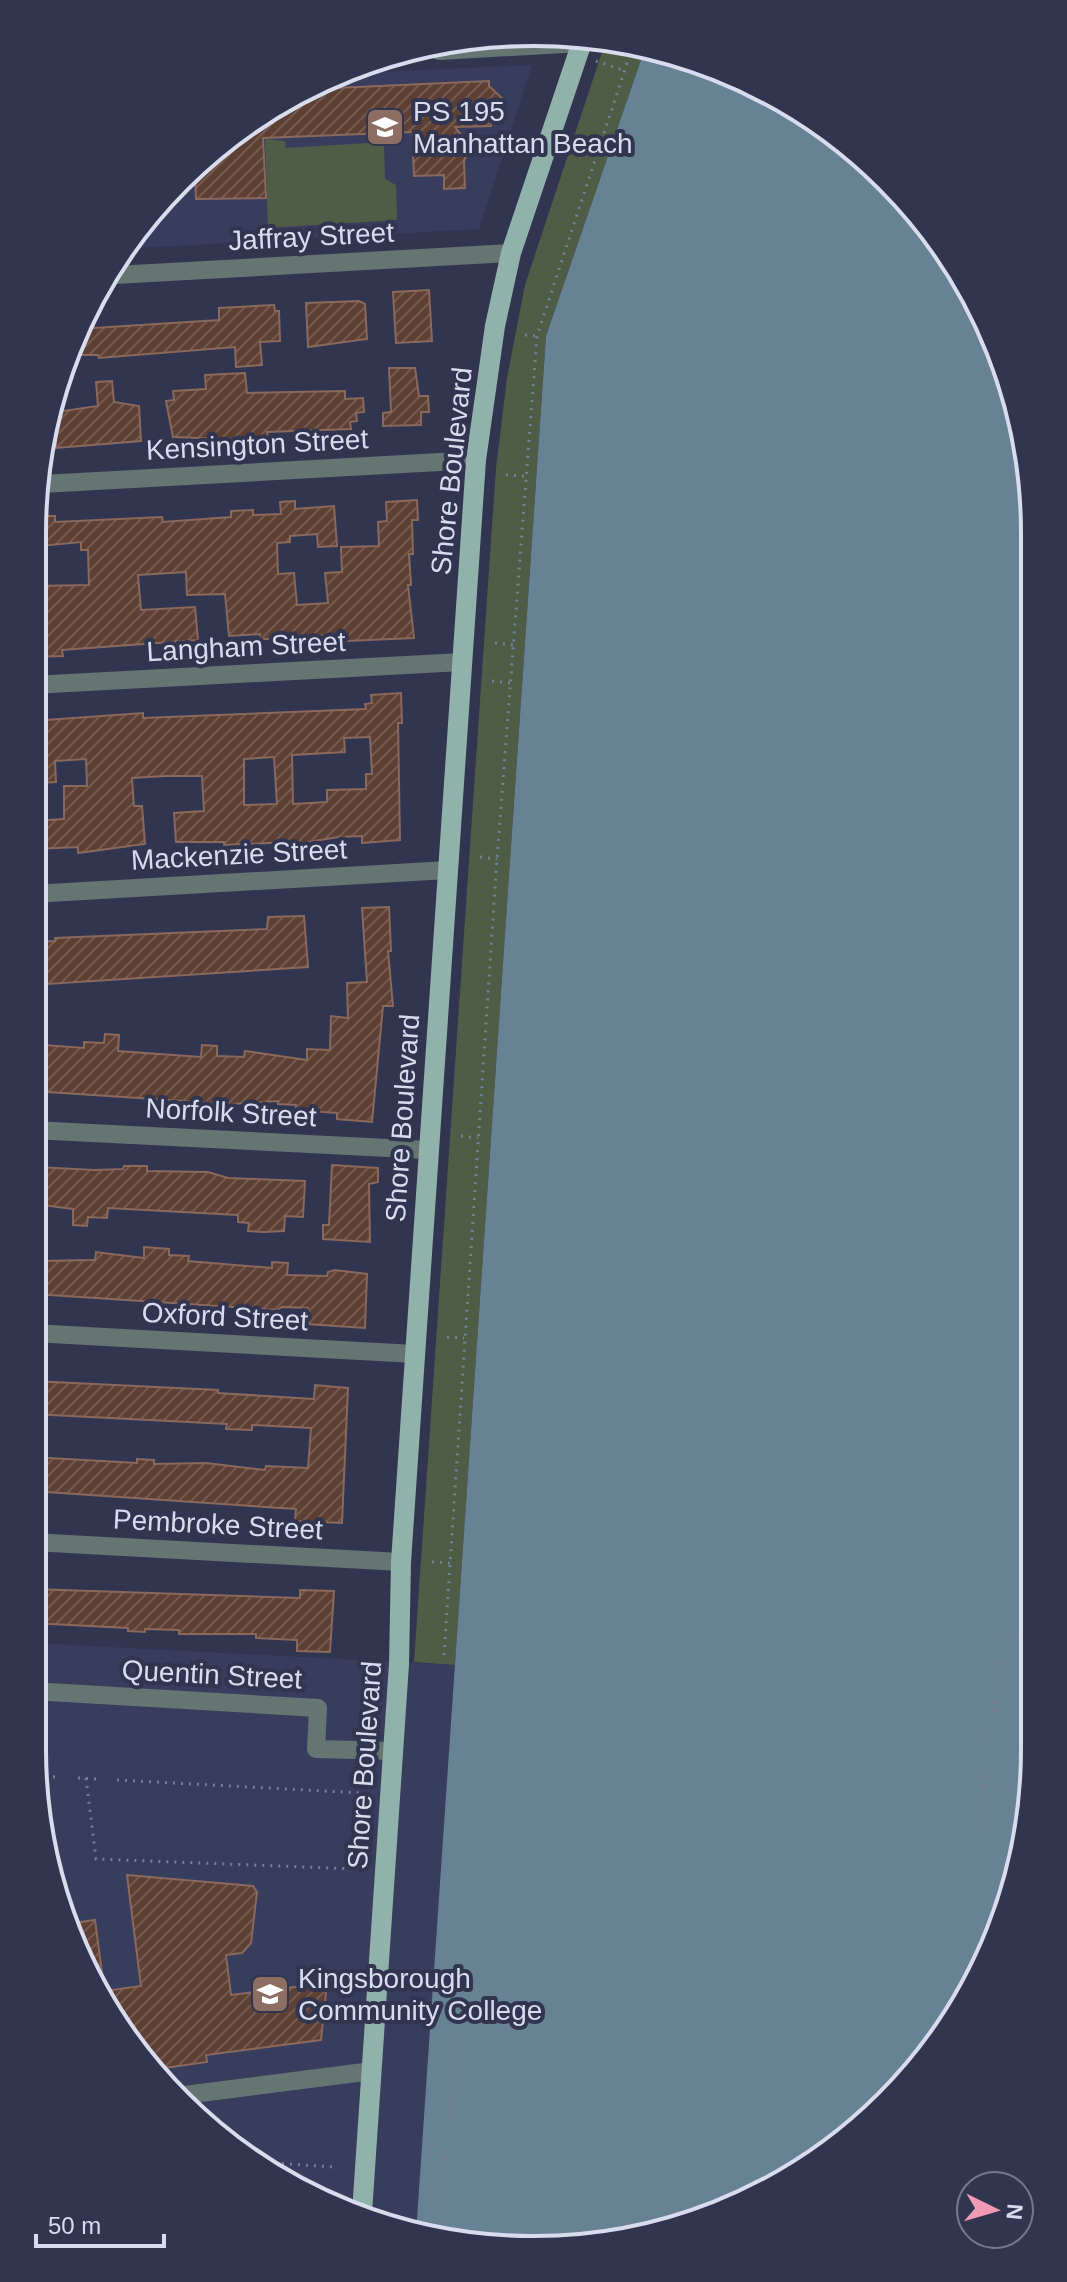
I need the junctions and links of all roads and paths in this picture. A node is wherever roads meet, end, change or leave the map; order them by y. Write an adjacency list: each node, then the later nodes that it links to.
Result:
1 (579, 48): 5 (main road, Shore Boulevard)
2 (629, 55): 4 (path)
3 (596, 61): 4 (path)
4 (624, 70): 8 (path)
5 (511, 253): 6 (street, Jaffray Street); 9 (main road, Shore Boulevard)
6 (121, 275)
7 (525, 335): 8 (path)
8 (537, 336): 11 (path)
9 (476, 460): 12 (street, Kensington Street); 15 (main road, Shore Boulevard)
10 (506, 475): 11 (path)
11 (524, 476): 14 (path)
12 (49, 484)
13 (495, 643): 14 (path)
14 (513, 645): 17 (path)
15 (462, 662): 18 (street, Langham Street); 21 (main road, Shore Boulevard)
16 (492, 681): 17 (path)
17 (510, 683): 20 (path)
18 (46, 684)
19 (480, 857): 20 (path)
20 (497, 859): 25 (path)
21 (448, 870): 22 (street, Mackenzie Street); 26 (main road, Shore Boulevard)
22 (46, 893)
23 (46, 1131): 26 (street, Norfolk Street)
24 (461, 1136): 25 (path)
25 (478, 1138): 29 (path)
26 (428, 1150): 30 (main road, Shore Boulevard)
27 (46, 1334): 30 (street, Oxford Street)
28 (447, 1337): 29 (path)
29 (464, 1338): 34 (path)
30 (415, 1354): 32 (main road, Shore Boulevard)
31 (46, 1543): 32 (street, Pembroke Street)
32 (401, 1562): 40 (main road, Shore Boulevard)
33 (432, 1562): 34 (path)
34 (450, 1563): 36 (path)
35 (1021, 1636): 38 (path)
36 (444, 1655)
37 (46, 1692): 40 (street, Quentin Street)
38 (993, 1712)
39 (986, 1729): 47 (path)
40 (394, 1751): 53 (main road, Shore Boulevard)
41 (47, 1777): 42 (path)
42 (56, 1777)
43 (78, 1778): 44 (path)
44 (86, 1778): 45 (path); 51 (path)
45 (98, 1779)
46 (117, 1780): 49 (path)
47 (981, 1787): 48 (path); 50 (path)
48 (1019, 1790)
49 (362, 1793)
50 (978, 1827)
51 (357, 1869)
52 (457, 1997): 58 (path)
53 (372, 2071): 54 (street); 57 (main road, Shore Boulevard)
54 (190, 2094)
55 (278, 2163): 56 (path)
56 (334, 2167)
57 (363, 2205)
58 (442, 2228)

